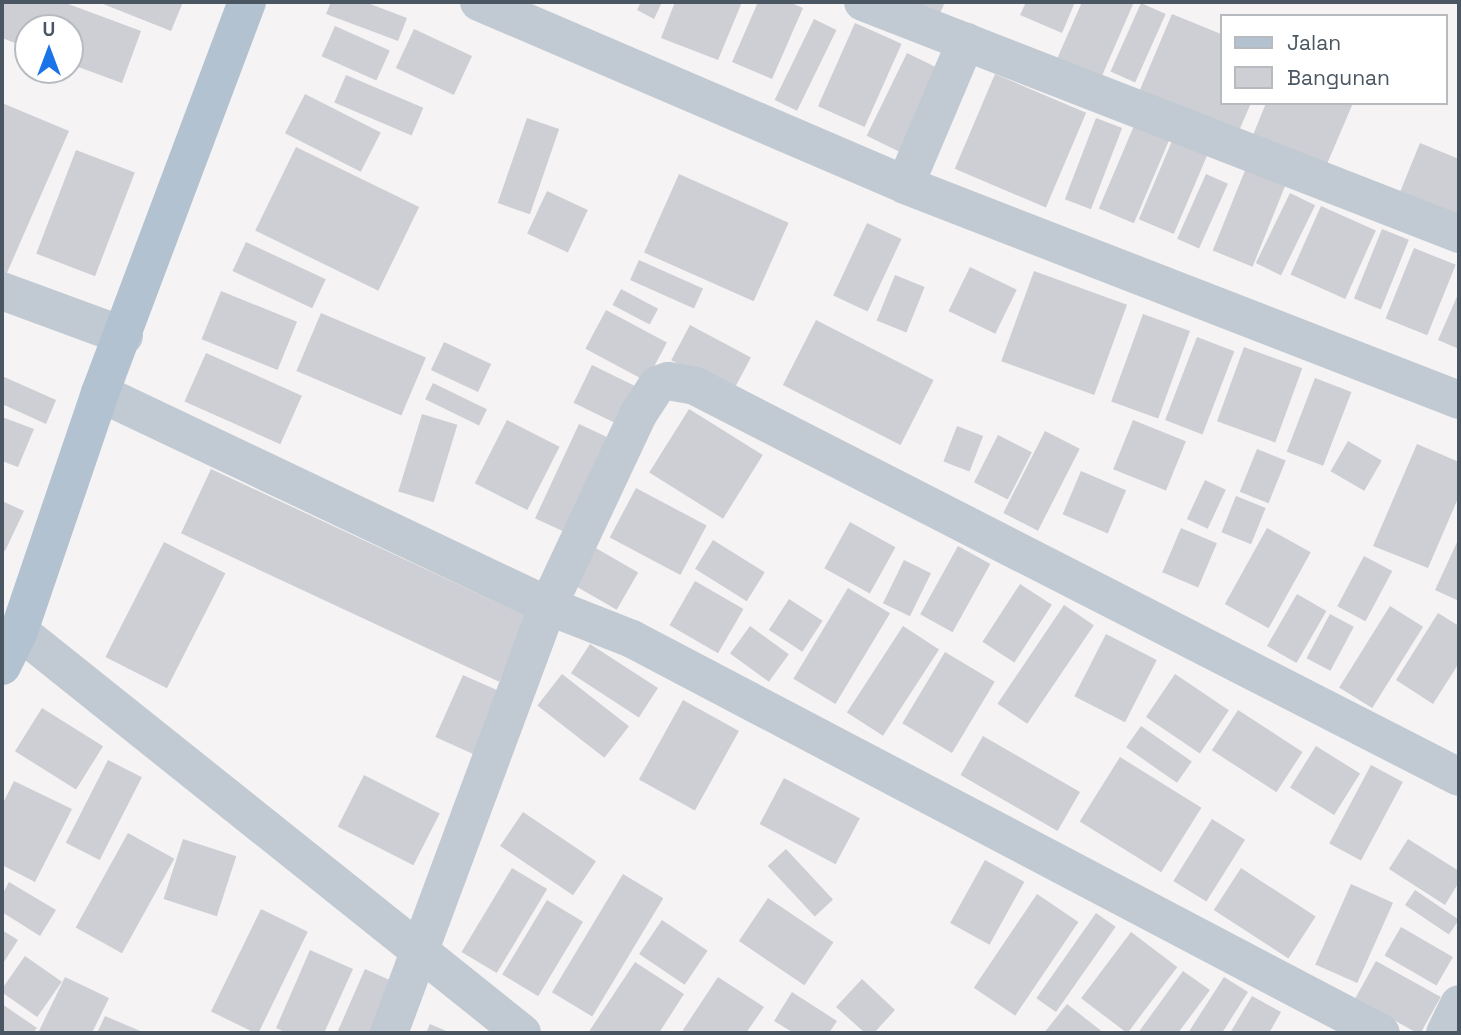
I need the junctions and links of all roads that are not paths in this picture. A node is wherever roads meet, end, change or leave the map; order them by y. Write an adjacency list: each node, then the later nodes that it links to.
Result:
1 (247, 2): 8 (main road)
2 (479, 2): 5 (street)
3 (863, 2): 4 (street)
4 (966, 41): 5 (street); 6 (street)
5 (905, 185): 10 (street)
6 (1459, 234)
7 (2, 290): 8 (street)
8 (124, 336): 9 (main road)
9 (100, 393): 11 (street); 12 (main road)
10 (1459, 400)
11 (548, 606): 14 (street); 15 (street); 19 (street)
12 (19, 631): 13 (main road); 15 (street)
13 (2, 666)
14 (1459, 777)
15 (417, 951): 17 (street); 18 (street)
16 (1459, 1004): 20 (street)
17 (389, 1033)
18 (522, 1033)
19 (1381, 1033)
20 (1445, 1033)

